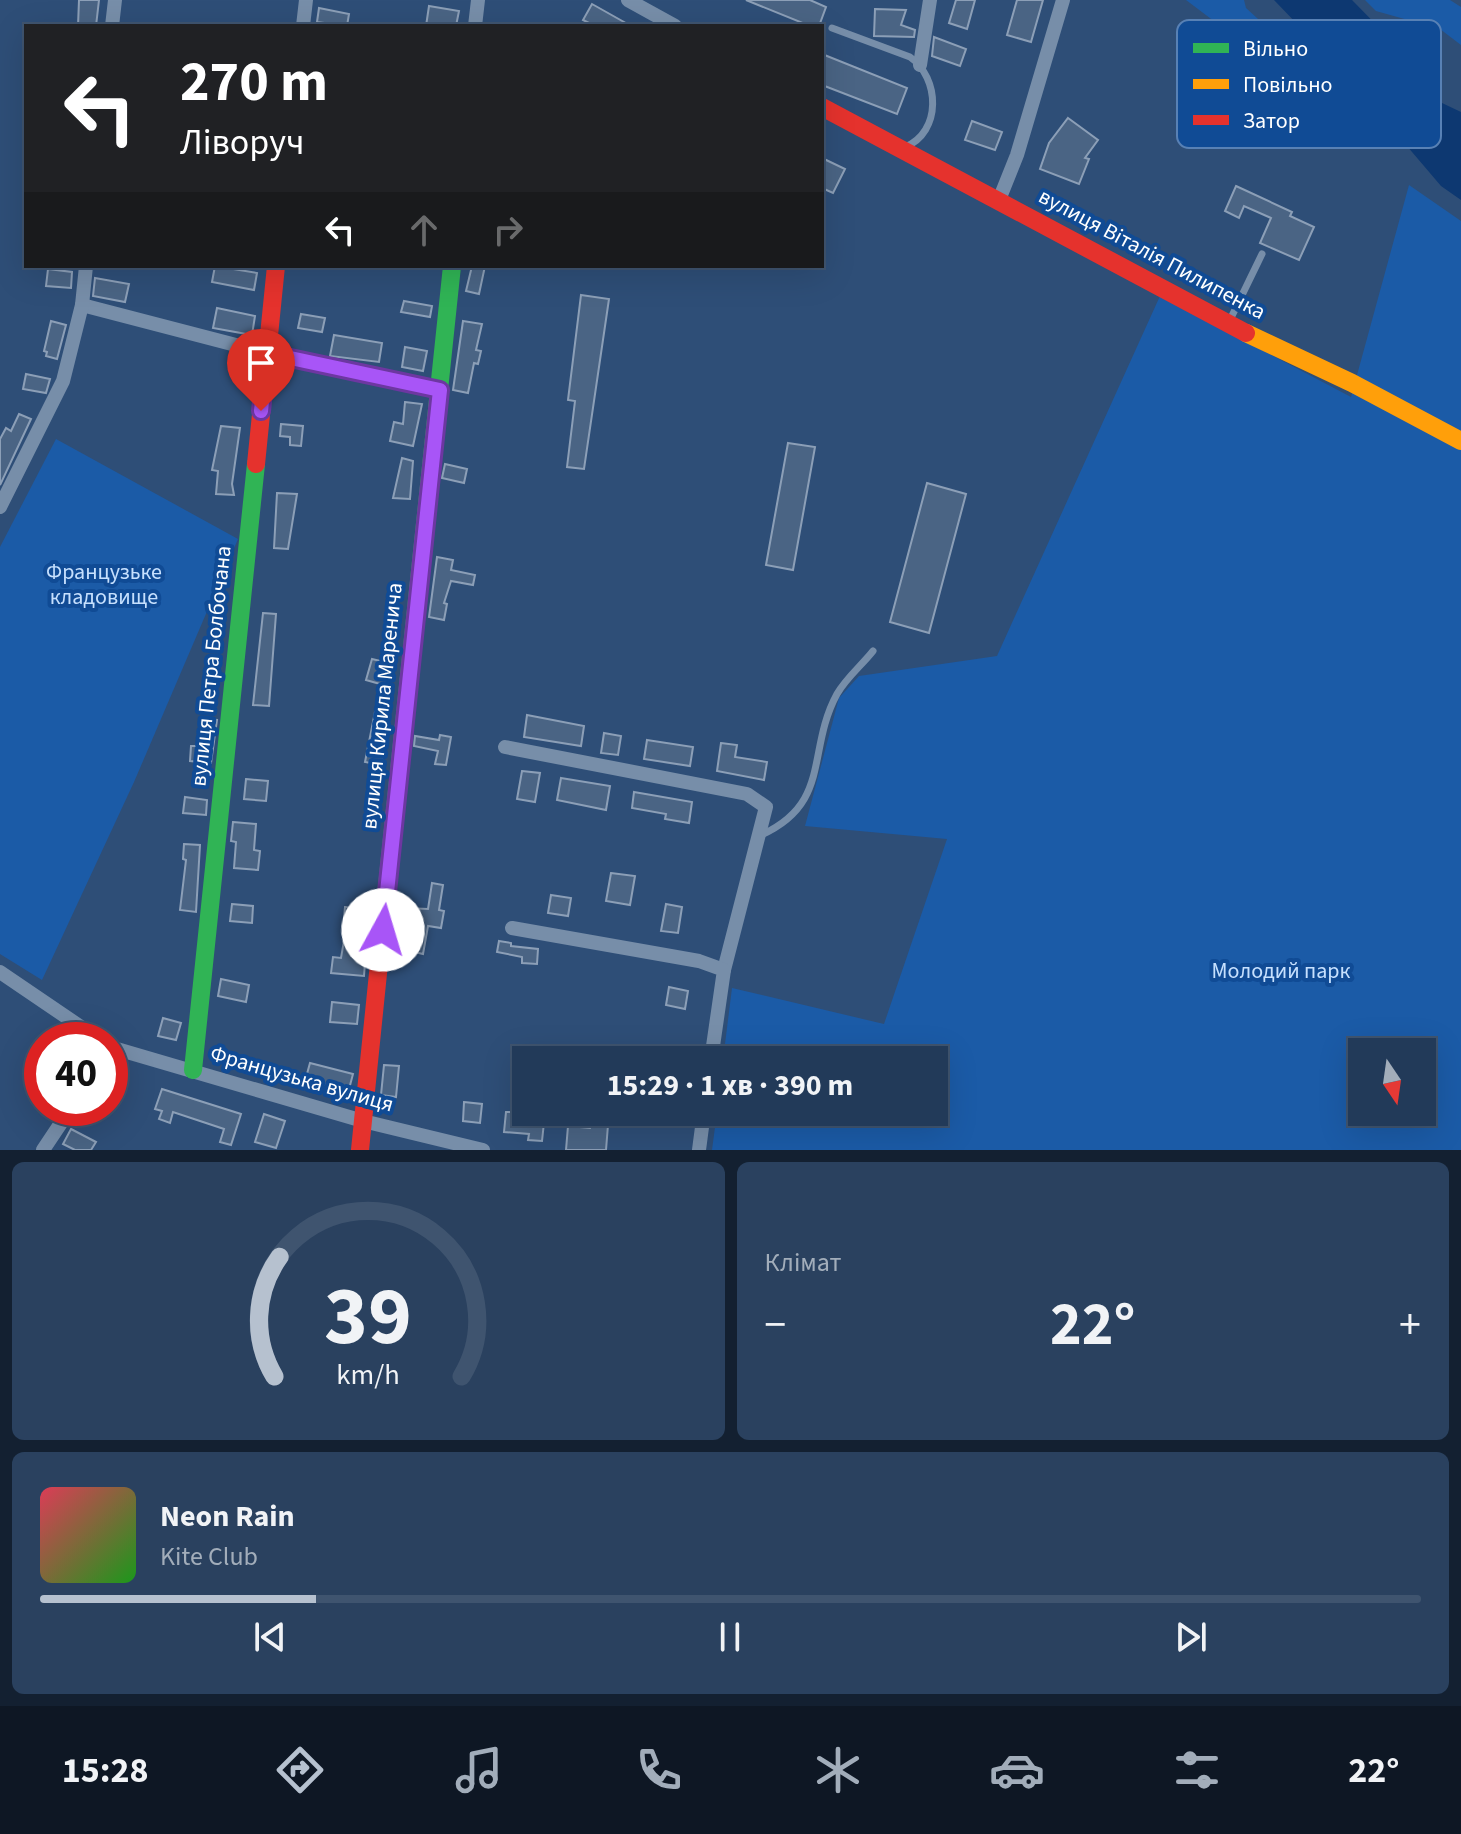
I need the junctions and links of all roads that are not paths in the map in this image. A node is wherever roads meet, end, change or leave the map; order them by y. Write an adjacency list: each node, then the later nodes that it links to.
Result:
1 (115, 0): 7 (street)
2 (306, 0): 8 (street)
3 (478, 0): 9 (street)
4 (628, 0): 10 (street)
5 (930, 0): 12 (street)
6 (1063, 0): 15 (street)
7 (112, 24)
8 (303, 24)
9 (475, 24)
10 (671, 24)
11 (832, 28): 12 (lane)
12 (920, 65): 14 (lane)
13 (824, 108): 14 (street, вулиця Віталія Пилипенка)
14 (899, 149): 15 (street, вулиця Віталія Пилипенка)
15 (999, 200): 21 (street, вулиця Віталія Пилипенка)
16 (1262, 254): 21 (lane)
17 (86, 268): 20 (street)
18 (276, 268): 22 (street, вулиця Петра Болбочана)
19 (452, 268): 23 (street, вулиця Кирила Маренича)
20 (82, 305): 22 (street); 25 (street)
21 (1228, 324): 24 (street, вулиця Віталія Пилипенка)
22 (267, 353): 23 (street); 35 (street, вулиця Петра Болбочана)
23 (440, 390): 36 (street, вулиця Кирила Маренича)
24 (1461, 441)
25 (0, 507)
26 (873, 651): 28 (lane)
27 (505, 747): 28 (street)
28 (759, 836): 30 (street)
29 (512, 928): 30 (street)
30 (724, 970): 33 (street)
31 (0, 972): 32 (street, Французька вулиця)
32 (73, 1022)
33 (713, 1046)
34 (128, 1052): 35 (street, Французька вулиця)
35 (193, 1070): 36 (street, Французька вулиця)
36 (363, 1121): 40 (street, вулиця Кирила Маренича); 41 (street, Французька вулиця)
37 (59, 1126): 39 (street)
38 (702, 1126): 42 (street)
39 (43, 1150)
40 (360, 1150)
41 (483, 1150)
42 (699, 1150)

